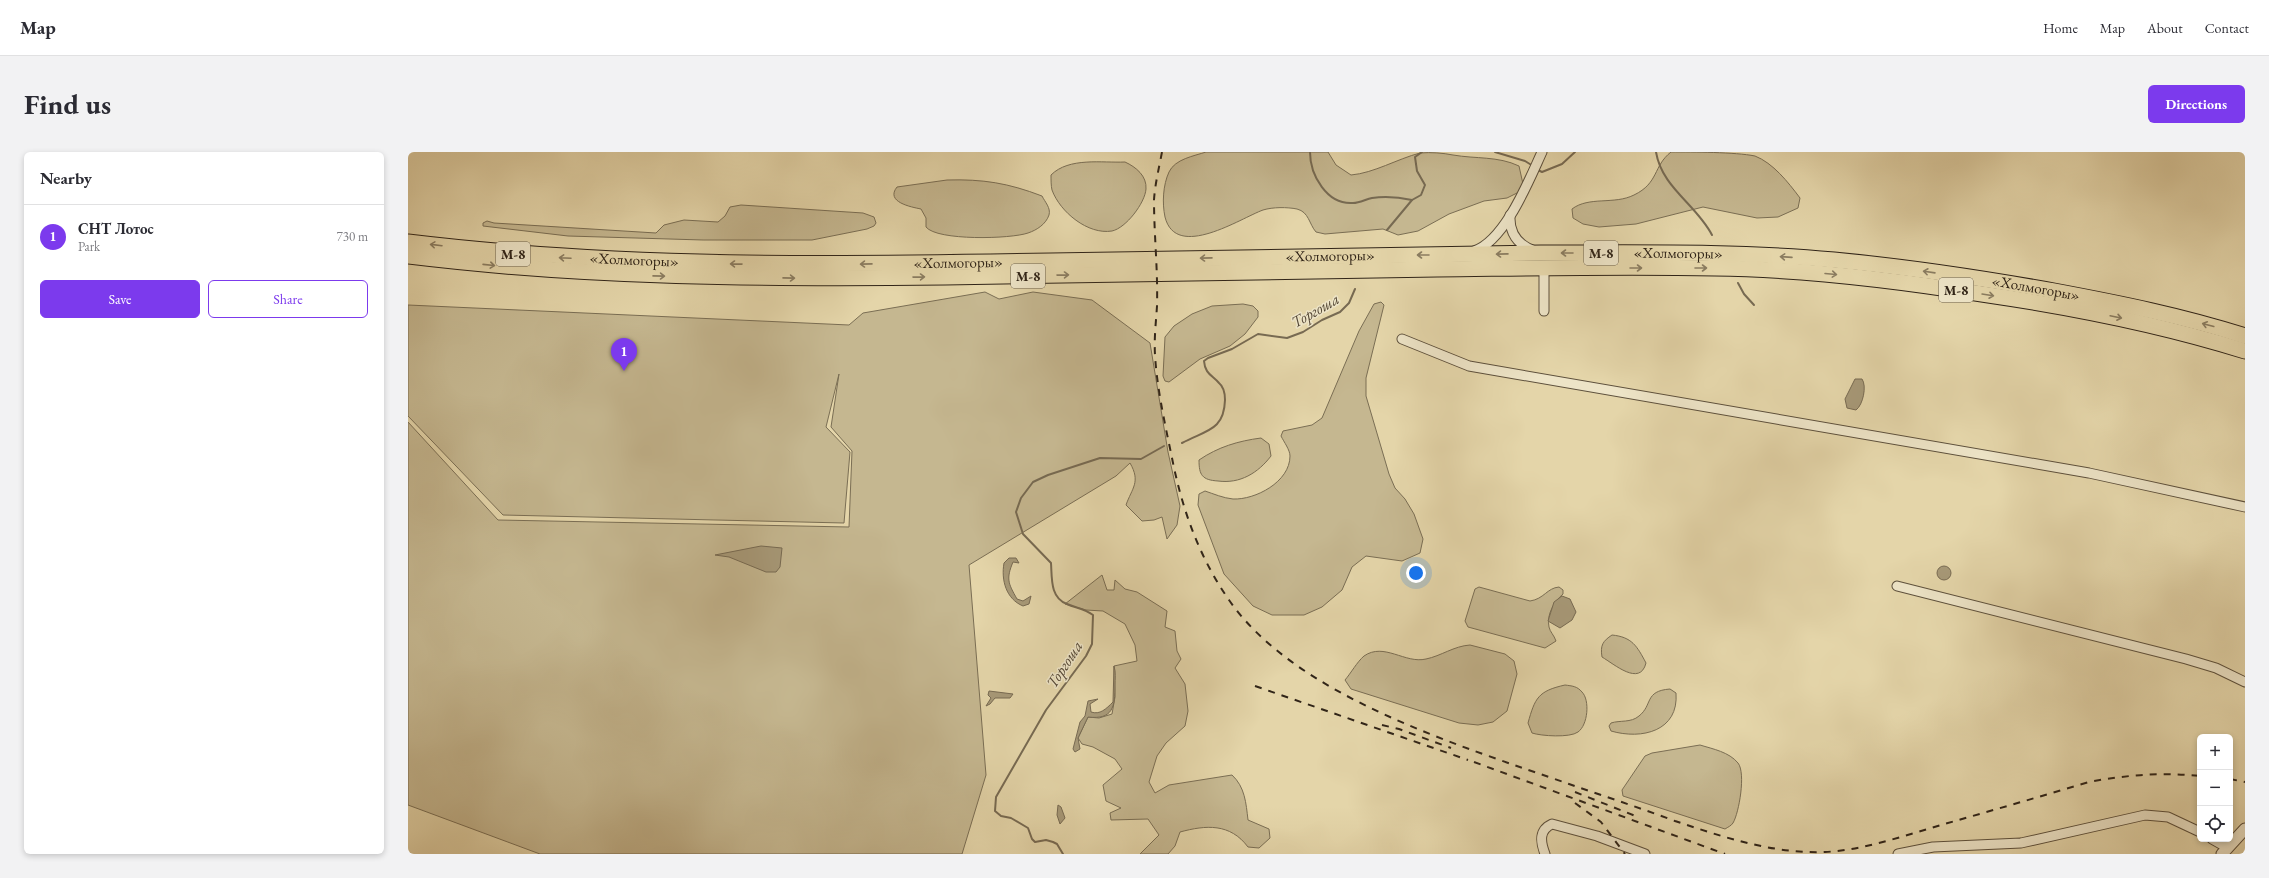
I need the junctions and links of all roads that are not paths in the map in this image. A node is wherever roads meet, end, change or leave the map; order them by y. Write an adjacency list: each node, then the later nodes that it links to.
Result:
1 (1542, 152): 2 (street)
2 (1510, 215): 4 (street); 5 (street)
3 (408, 242): 5 (highway, «Холмогоры» / М-8, one-way to 3)
4 (1542, 253): 5 (highway, «Холмогоры» / М-8, one-way to 5); 9 (highway, «Холмогоры» / М-8, one-way to 4)
5 (1462, 254)
6 (408, 256): 7 (highway, «Холмогоры» / М-8, one-way to 7)
7 (1544, 268): 8 (street); 11 (highway, «Холмогоры» / М-8, one-way to 11)
8 (1544, 310)
9 (2245, 336)
10 (1402, 339): 12 (street)
11 (2245, 351)
12 (2245, 507)
13 (1897, 586): 14 (street)
14 (2245, 682)
15 (2245, 829): 18 (street)
16 (2197, 831): 21 (street)
17 (2215, 842): 18 (street)
18 (2225, 851)
19 (1545, 854): 20 (street)
20 (1645, 854)
21 (1898, 854)

